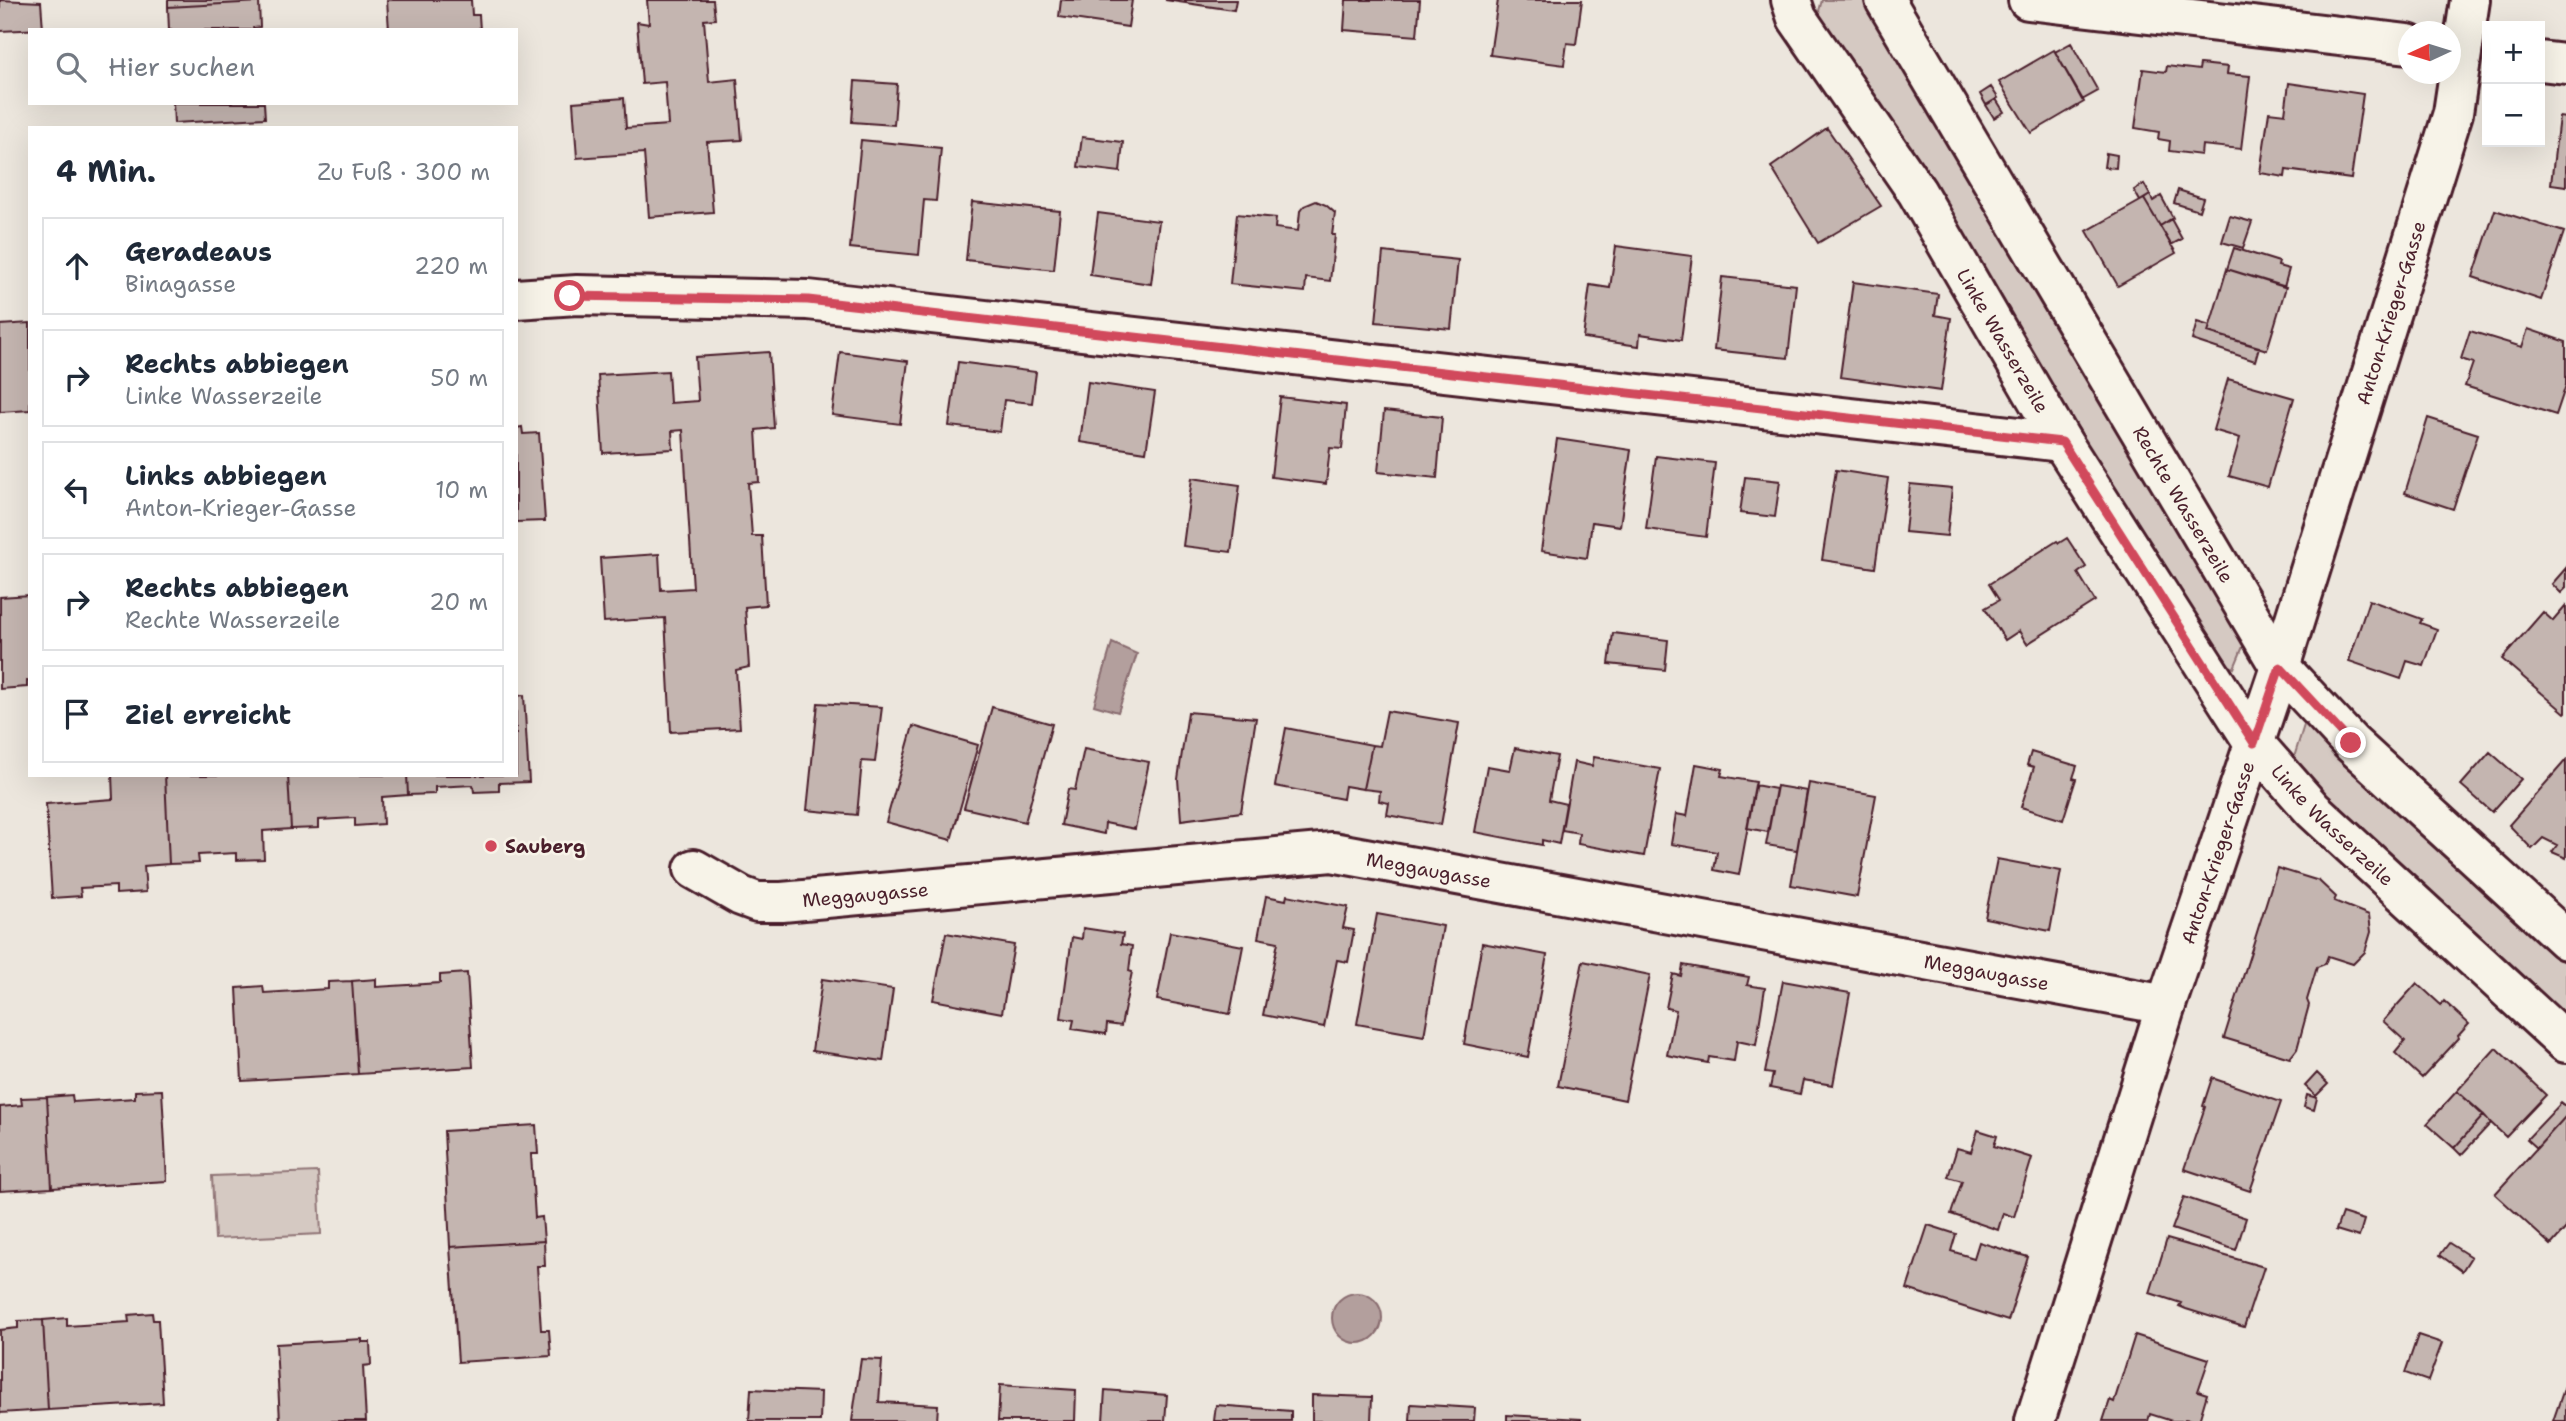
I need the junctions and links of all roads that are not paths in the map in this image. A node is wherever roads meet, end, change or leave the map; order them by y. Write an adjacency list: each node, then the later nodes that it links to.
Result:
1 (1791, 0): 10 (street, Linke Wasserzeile)
2 (1885, 0): 11 (street, Rechte Wasserzeile)
3 (2028, 0): 5 (street)
4 (2470, 0): 6 (street, Anton-Krieger-Gasse)
5 (2398, 43)
6 (2467, 51): 11 (street, Anton-Krieger-Gasse)
7 (2545, 62): 8 (street)
8 (2566, 64)
9 (518, 299): 10 (street)
10 (2062, 442): 12 (street, Linke Wasserzeile)
11 (2280, 667): 12 (street, Anton-Krieger-Gasse); 14 (street, Rechte Wasserzeile)
12 (2254, 743): 15 (street, Anton-Krieger-Gasse); 16 (street, Linke Wasserzeile)
13 (694, 869): 15 (street, Meggaugasse)
14 (2566, 940)
15 (2166, 1005): 17 (street, Anton-Krieger-Gasse)
16 (2566, 1044)
17 (2035, 1421)

